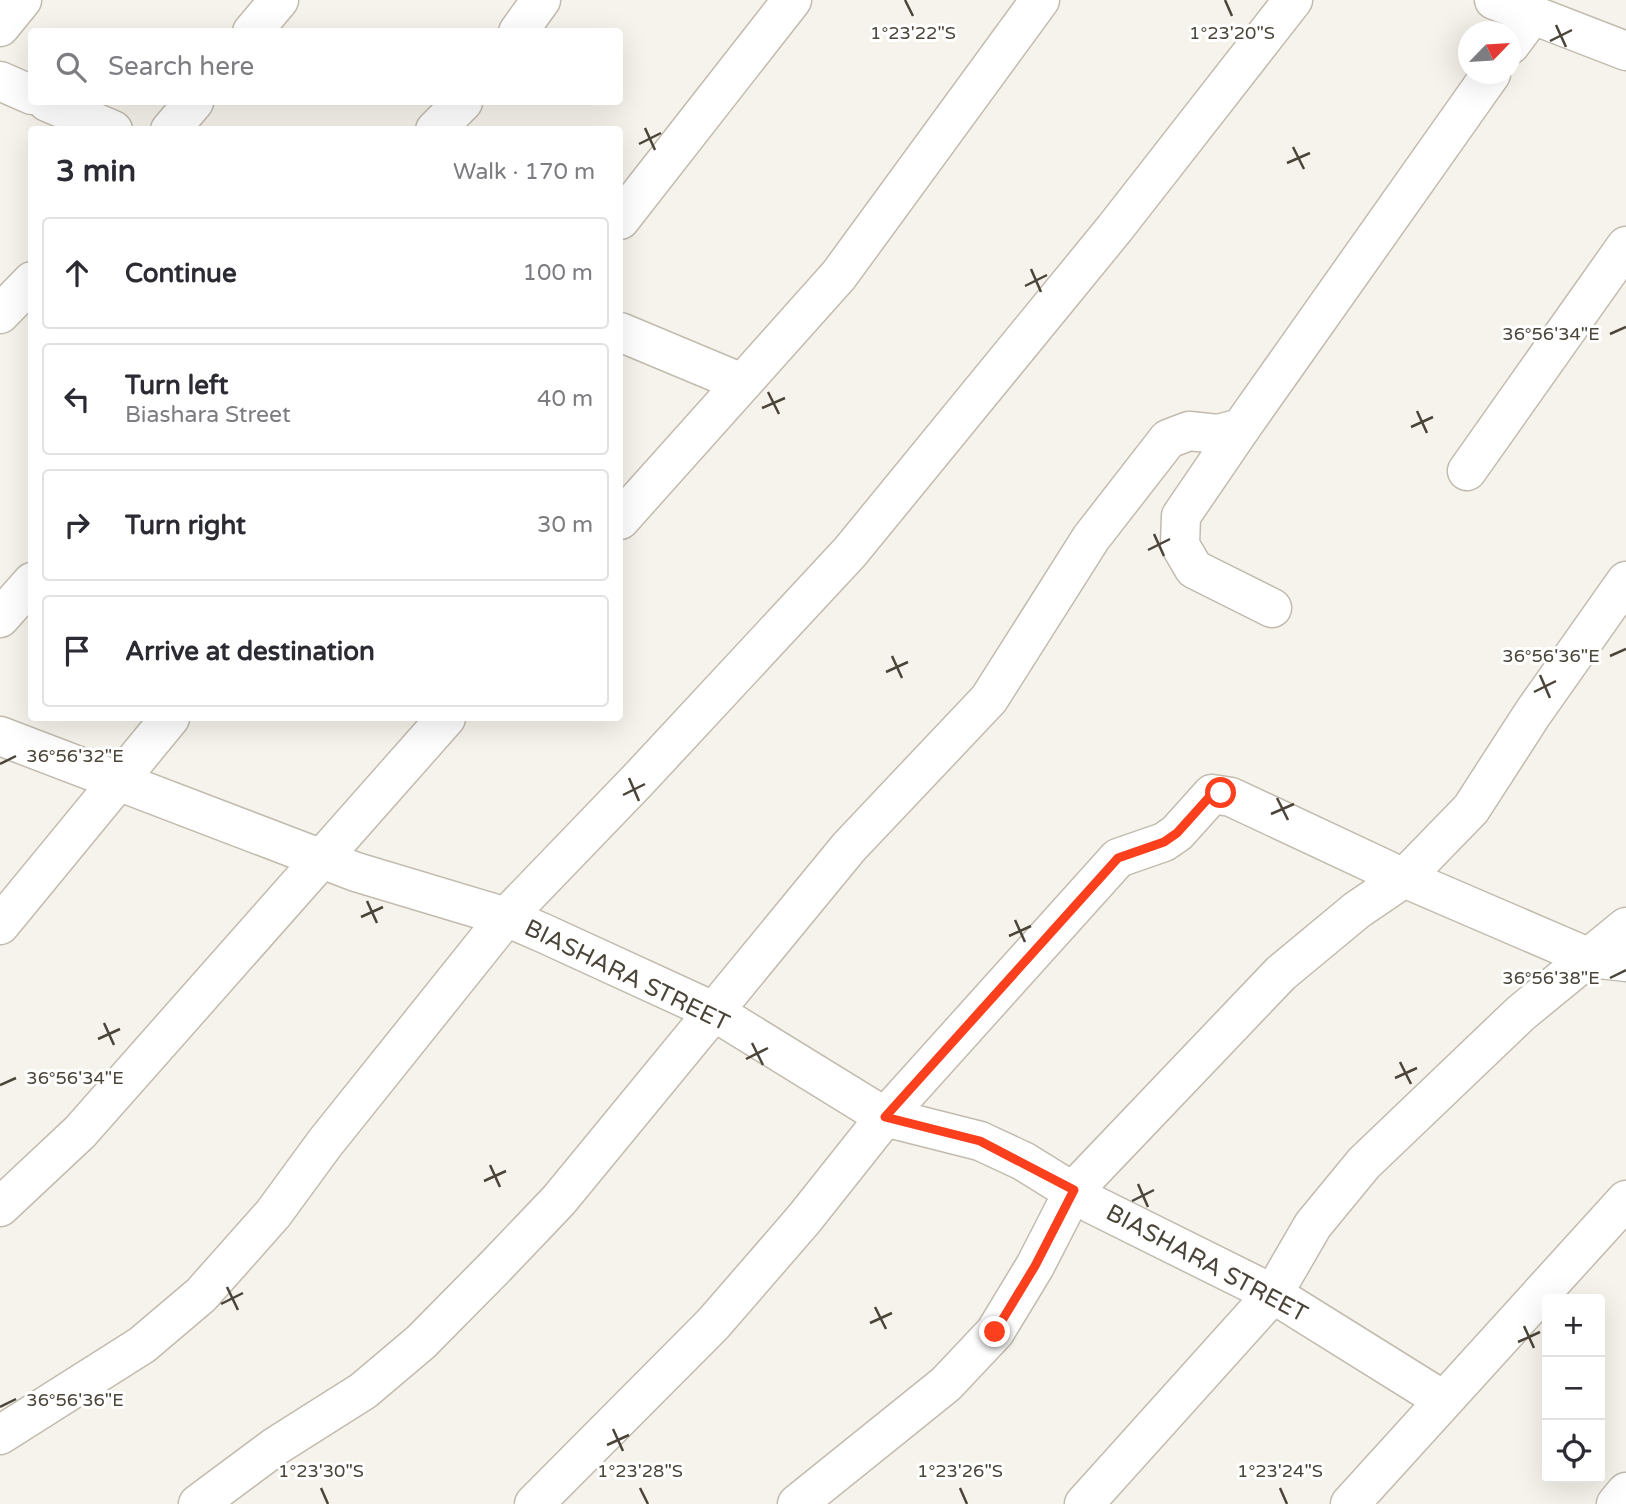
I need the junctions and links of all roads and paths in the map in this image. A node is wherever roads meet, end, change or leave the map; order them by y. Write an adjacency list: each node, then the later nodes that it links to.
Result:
1 (22, 0): 9 (street)
2 (279, 0): 10 (street)
3 (541, 0): 11 (street)
4 (792, 0): 23 (street)
5 (1040, 0): 28 (street)
6 (1293, 0): 42 (street)
7 (1494, 0): 8 (street)
8 (1512, 21)
9 (0, 27)
10 (256, 28)
11 (521, 28)
12 (1521, 31): 13 (street)
13 (1626, 51)
14 (0, 81): 16 (street)
15 (1484, 84): 29 (street)
16 (28, 93)
17 (54, 105): 20 (street)
18 (191, 105): 21 (street)
19 (460, 105): 22 (street)
20 (104, 126)
21 (173, 126)
22 (439, 126)
23 (623, 216)
24 (1626, 246): 30 (street)
25 (28, 285): 26 (street)
26 (0, 314)
27 (623, 333): 28 (street)
28 (742, 383): 31 (street)
29 (1241, 428): 34 (street); 46 (street)
30 (1467, 471)
31 (623, 517)
32 (1626, 581): 41 (street)
33 (28, 586): 35 (street)
34 (1272, 608)
35 (0, 618)
36 (168, 721): 39 (street)
37 (443, 721): 40 (street)
38 (0, 736): 39 (street, BIASHARA STREET)
39 (118, 782): 40 (street, BIASHARA STREET); 43 (street)
40 (321, 859): 42 (street, BIASHARA STREET); 50 (street)
41 (1404, 878): 45 (street); 47 (street); 48 (street)
42 (506, 917): 46 (street, BIASHARA STREET); 53 (street)
43 (0, 925)
44 (1626, 927): 45 (street)
45 (1608, 960): 51 (street)
46 (713, 1011): 47 (street, BIASHARA STREET); 55 (street)
47 (885, 1117): 48 (street, BIASHARA STREET); 56 (street)
48 (1074, 1190): 51 (street, BIASHARA STREET); 57 (street)
49 (1626, 1200): 52 (street)
50 (0, 1208)
51 (1273, 1294): 52 (street, BIASHARA STREET); 58 (street)
52 (1443, 1399): 59 (street)
53 (0, 1435)
54 (1626, 1492): 60 (street)
55 (198, 1504)
56 (534, 1504)
57 (797, 1504)
58 (1084, 1504)
59 (1350, 1504)
60 (1616, 1504)

